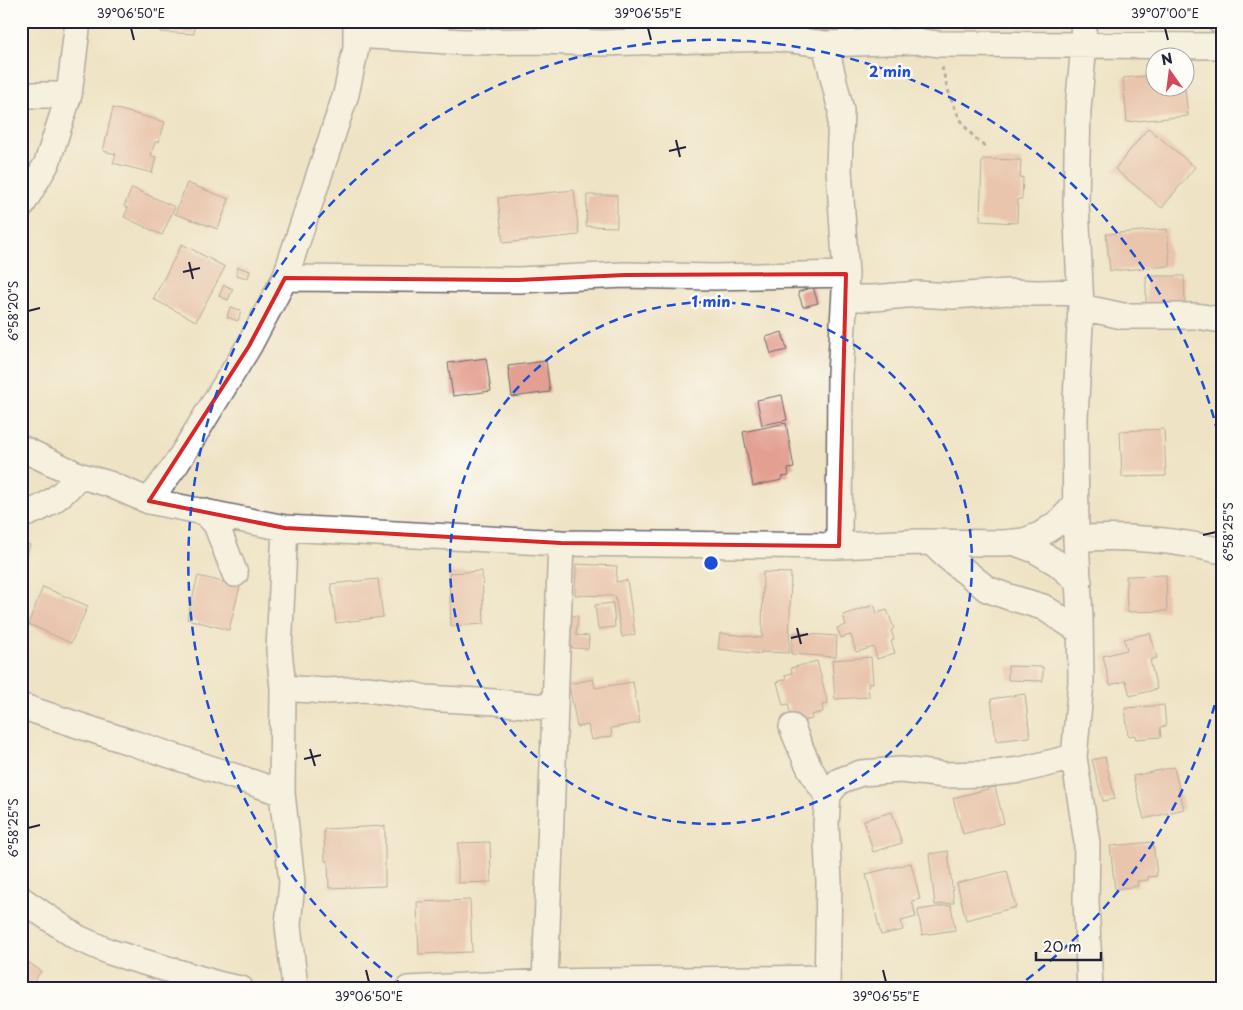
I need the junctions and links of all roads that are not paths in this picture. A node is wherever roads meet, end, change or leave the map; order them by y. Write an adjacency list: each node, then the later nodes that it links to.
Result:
1 (78, 21): 7 (street)
2 (356, 28): 3 (street); 10 (street)
3 (792, 31): 5 (street)
4 (1084, 33): 5 (street); 6 (street); 12 (street)
5 (825, 44): 11 (street)
6 (1222, 46)
7 (69, 94): 8 (street); 9 (street)
8 (21, 95)
9 (21, 208)
10 (285, 278): 11 (street); 16 (street)
11 (845, 286): 12 (street); 25 (street)
12 (1081, 299): 13 (street); 17 (street)
13 (1222, 320)
14 (21, 448): 15 (street)
15 (78, 475): 16 (street); 19 (street)
16 (149, 501): 18 (street)
17 (1076, 504): 21 (street); 23 (street)
18 (203, 511): 20 (street); 27 (street)
19 (21, 515)
20 (285, 528): 24 (street); 30 (street)
21 (1076, 539): 26 (street); 28 (street)
22 (931, 542): 23 (street); 25 (street); 29 (street)
23 (1013, 542): 28 (street)
24 (561, 543): 25 (street); 32 (street)
25 (839, 546)
26 (1222, 551)
27 (234, 574)
28 (1079, 582): 29 (street)
29 (1080, 631): 34 (street)
30 (283, 688): 32 (street); 35 (street)
31 (21, 706): 35 (street)
32 (555, 708): 38 (street)
33 (792, 727): 36 (street)
34 (1074, 757): 36 (street); 43 (street)
35 (282, 794): 41 (street)
36 (828, 795): 39 (street)
37 (21, 899): 40 (street)
38 (545, 982): 39 (street); 42 (street)
39 (827, 983)
40 (241, 989)
41 (294, 989)
42 (408, 989)
43 (1090, 989)

